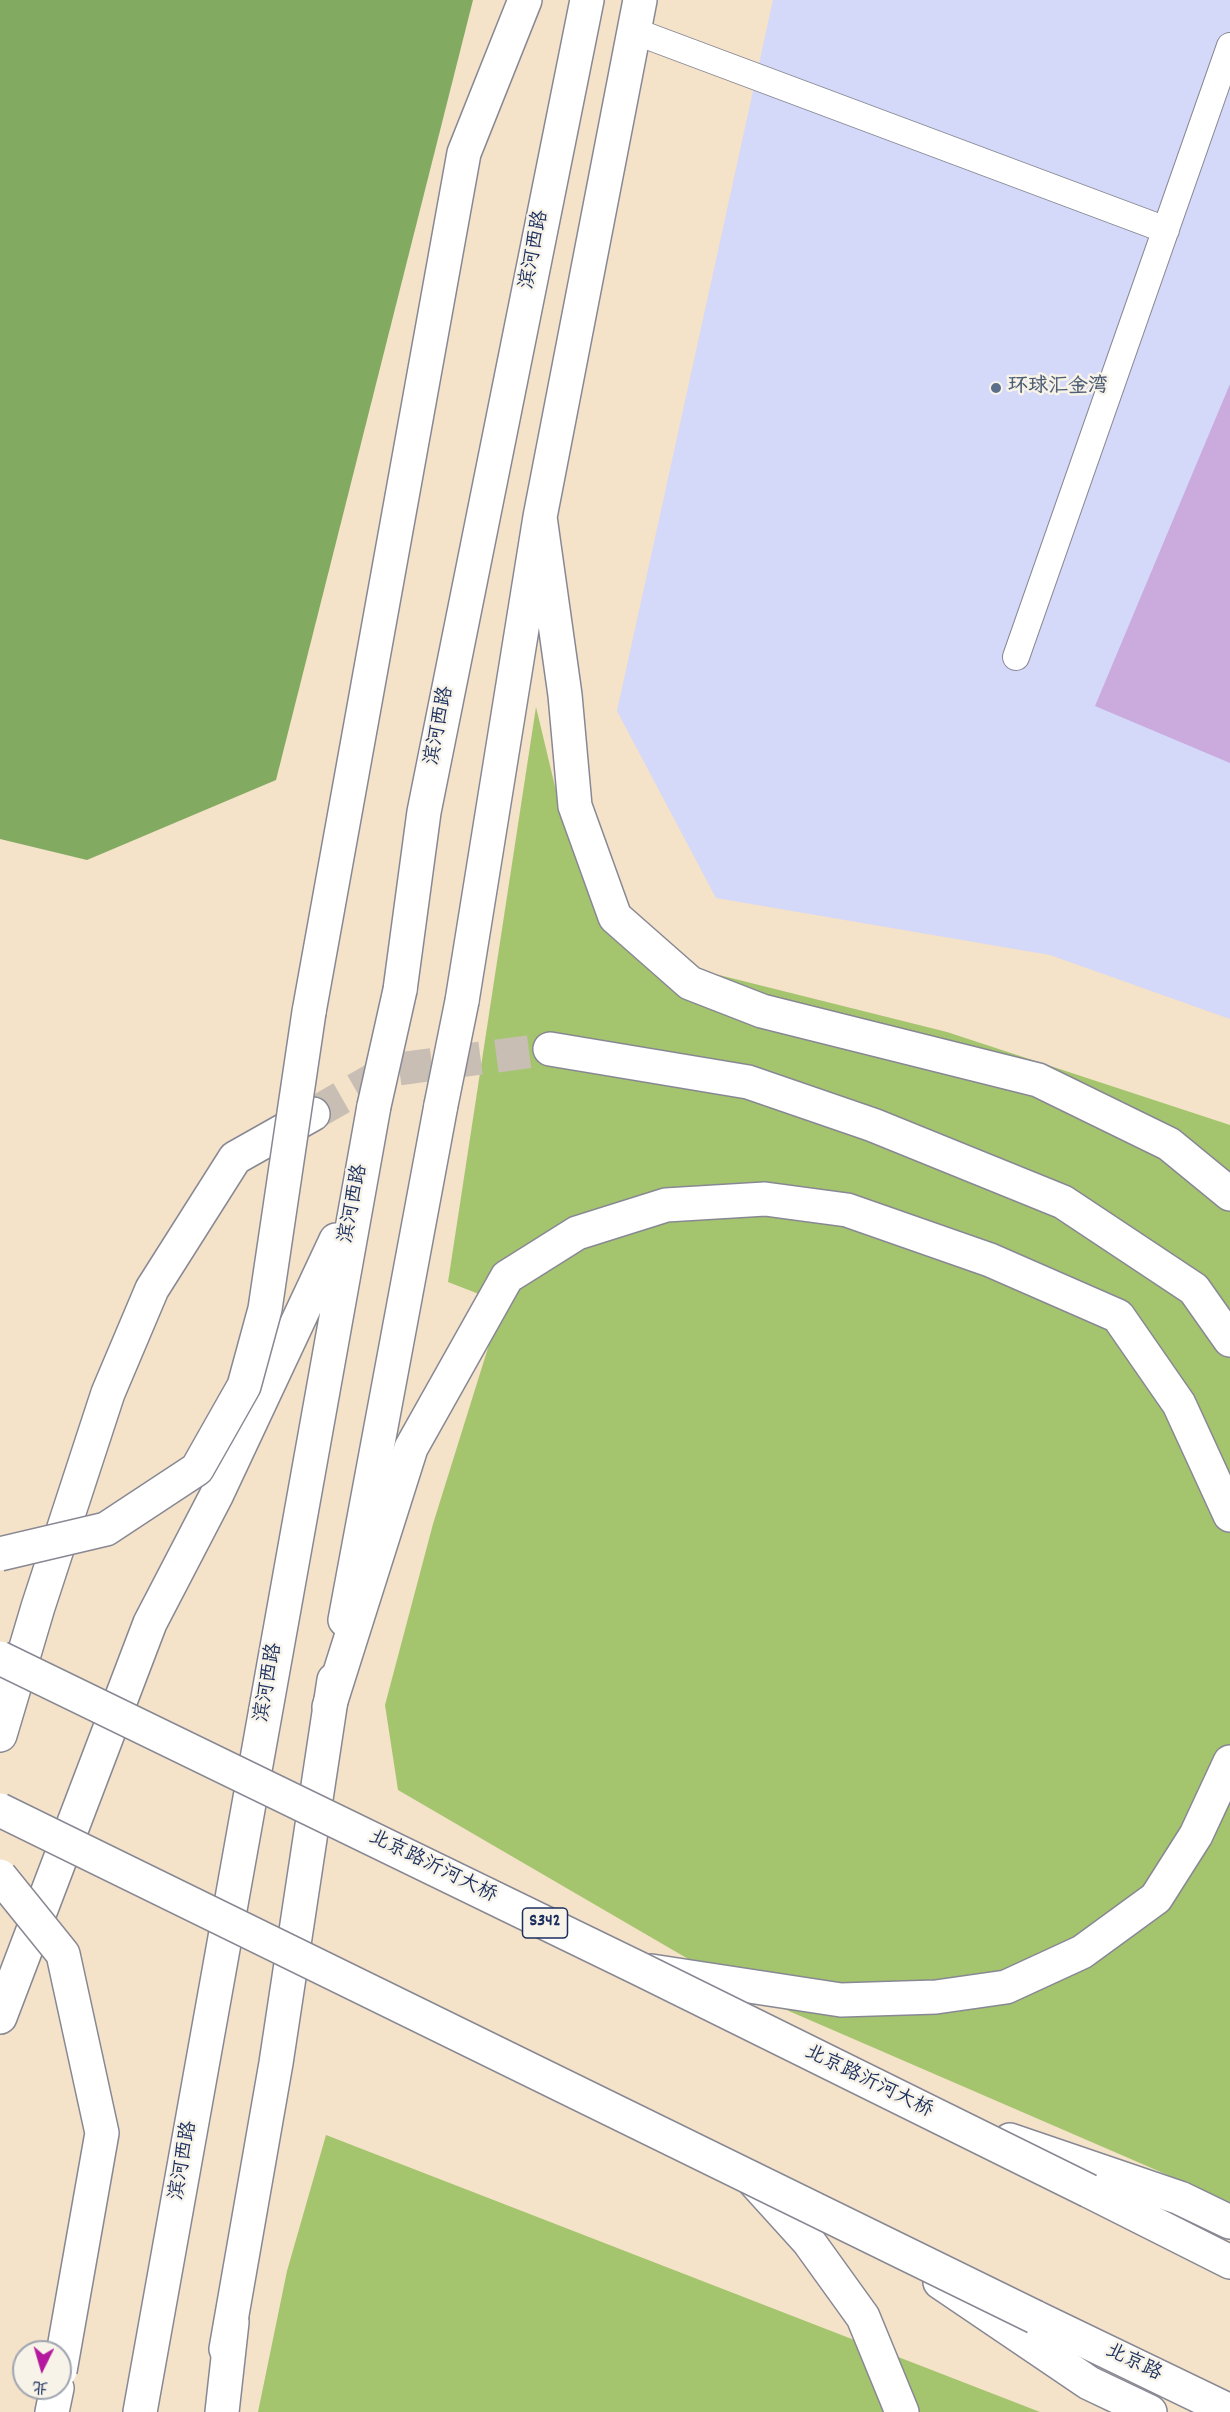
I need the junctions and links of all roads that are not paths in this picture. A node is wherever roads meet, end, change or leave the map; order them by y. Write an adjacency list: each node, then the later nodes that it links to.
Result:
1 (525, 0): 14 (main road, bridge)
2 (587, 0): 11 (main road, 滨河西路, bridge)
3 (637, 15): 5 (lane); 6 (main road)
4 (1230, 46): 5 (lane)
5 (1166, 230): 7 (lane)
6 (540, 518): 10 (main road); 16 (main road, bridge)
7 (1016, 657)
8 (550, 1050): 12 (main road)
9 (313, 1114): 17 (main road)
10 (1230, 1194)
11 (355, 1198): 22 (main road); 31 (main road, 滨河西路)
12 (1230, 1340)
13 (1230, 1515): 16 (main road)
14 (0, 1554)
15 (0, 1658): 21 (main road, 北京路沂河大桥 / S342, bridge)
16 (329, 1707): 28 (main road)
17 (0, 1735)
18 (1230, 1762): 21 (main road)
19 (0, 1810): 24 (main road, bridge)
20 (0, 1876): 29 (main road, bridge)
21 (640, 1969): 23 (main road, 北京路沂河大桥 / S342, bridge)
22 (0, 2018)
23 (926, 2112): 25 (main road); 27 (main road, 北京路沂河大桥 / S342, bridge)
24 (750, 2177): 26 (main road, bridge); 34 (main road)
25 (1230, 2222)
26 (882, 2242): 30 (main road, 北京路, bridge); 35 (main road)
27 (1230, 2262)
28 (232, 2322): 32 (main road); 33 (main road)
29 (65, 2340)
30 (1230, 2411)
31 (140, 2412)
32 (212, 2412)
33 (222, 2412)
34 (902, 2412)
35 (1150, 2412)

